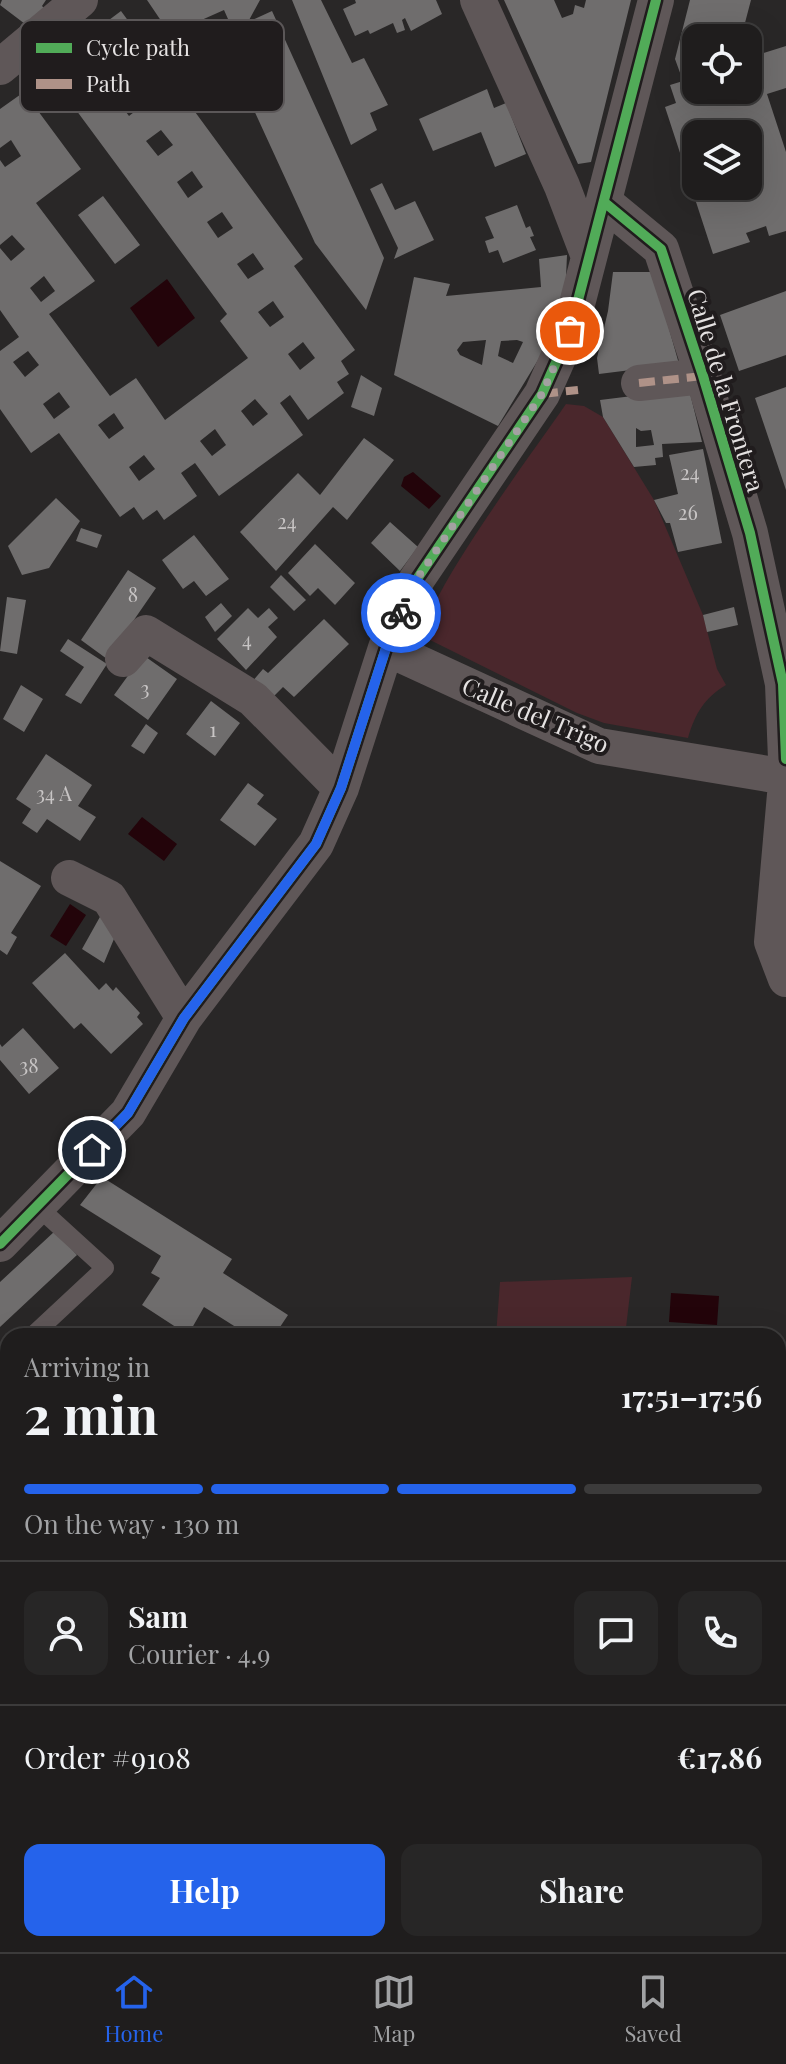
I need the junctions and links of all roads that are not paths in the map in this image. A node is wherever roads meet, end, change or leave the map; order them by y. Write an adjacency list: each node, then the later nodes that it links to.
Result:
1 (80, 0): 4 (street)
2 (478, 0): 9 (street)
3 (656, 0): 7 (street)
4 (56, 20)
5 (20, 50): 6 (street)
6 (0, 67)
7 (604, 202): 8 (street); 9 (street)
8 (661, 249): 9 (street); 10 (street, Calle de la Frontera)
9 (588, 254): 13 (street)
10 (703, 376): 11 (street, Calle de la Frontera); 16 (street, Calle de la Frontera)
11 (639, 383)
12 (578, 390): 13 (street)
13 (542, 394): 14 (street)
14 (386, 648): 17 (street, Calle del Trigo); 18 (street)
15 (123, 659): 18 (street)
16 (786, 759)
17 (786, 780): 20 (street)
18 (341, 788): 21 (street)
19 (69, 878): 21 (street)
20 (786, 979)
21 (184, 1018): 22 (street)
22 (37, 1206): 23 (street); 24 (lane)
23 (0, 1244)
24 (41, 1328)

